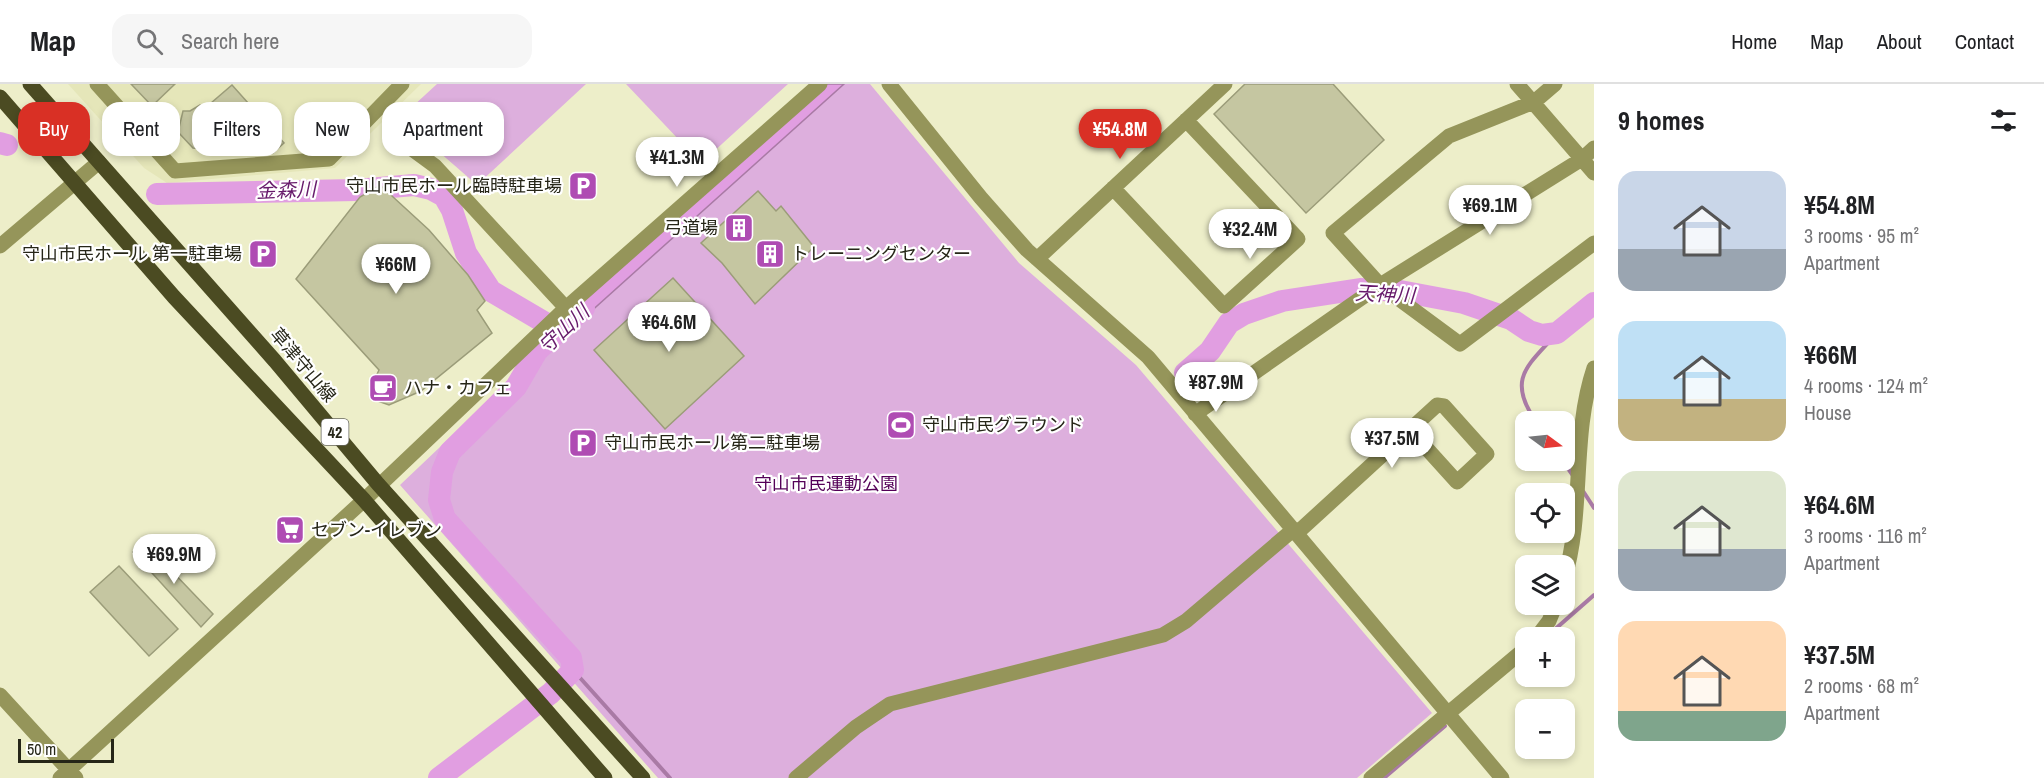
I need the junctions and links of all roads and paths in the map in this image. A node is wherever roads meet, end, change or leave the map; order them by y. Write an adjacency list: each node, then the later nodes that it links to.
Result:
1 (30, 84): 15 (main road, 草津守山線 / 42)
2 (97, 84): 3 (street)
3 (402, 84)
4 (820, 84): 23 (street)
5 (889, 84): 21 (street)
6 (1225, 84): 11 (street)
7 (1517, 84): 10 (street)
8 (1555, 84): 10 (street)
9 (0, 97): 17 (main road, 42)
10 (1534, 102): 14 (street); 22 (street)
11 (1186, 120): 18 (street); 18 (street)
12 (1594, 148): 14 (street)
13 (421, 156): 23 (street)
14 (1582, 159): 16 (street); 22 (street)
15 (99, 162): 17 (street); 27 (main road, 草津守山線 / 42)
16 (1594, 173)
17 (74, 182): 20 (street); 28 (main road, 42)
18 (1113, 188): 21 (street)
19 (1594, 243): 22 (street)
20 (0, 246)
21 (1037, 259): 25 (street)
22 (1380, 285): 25 (street)
23 (561, 313): 27 (street)
24 (1594, 368): 30 (street)
25 (1195, 414): 29 (street)
26 (1410, 430): 26 (street); 29 (street)
27 (378, 484): 28 (street); 36 (main road, 草津守山線 / 42)
28 (364, 500): 34 (street); 35 (main road, 42)
29 (1296, 531): 33 (street); 37 (street)
30 (1569, 555)
31 (1515, 657): 33 (street)
32 (0, 695): 34 (street)
33 (1449, 712): 38 (street); 39 (street)
34 (68, 775)
35 (605, 778)
36 (643, 778)
37 (796, 778)
38 (1371, 778)
39 (1502, 778)

